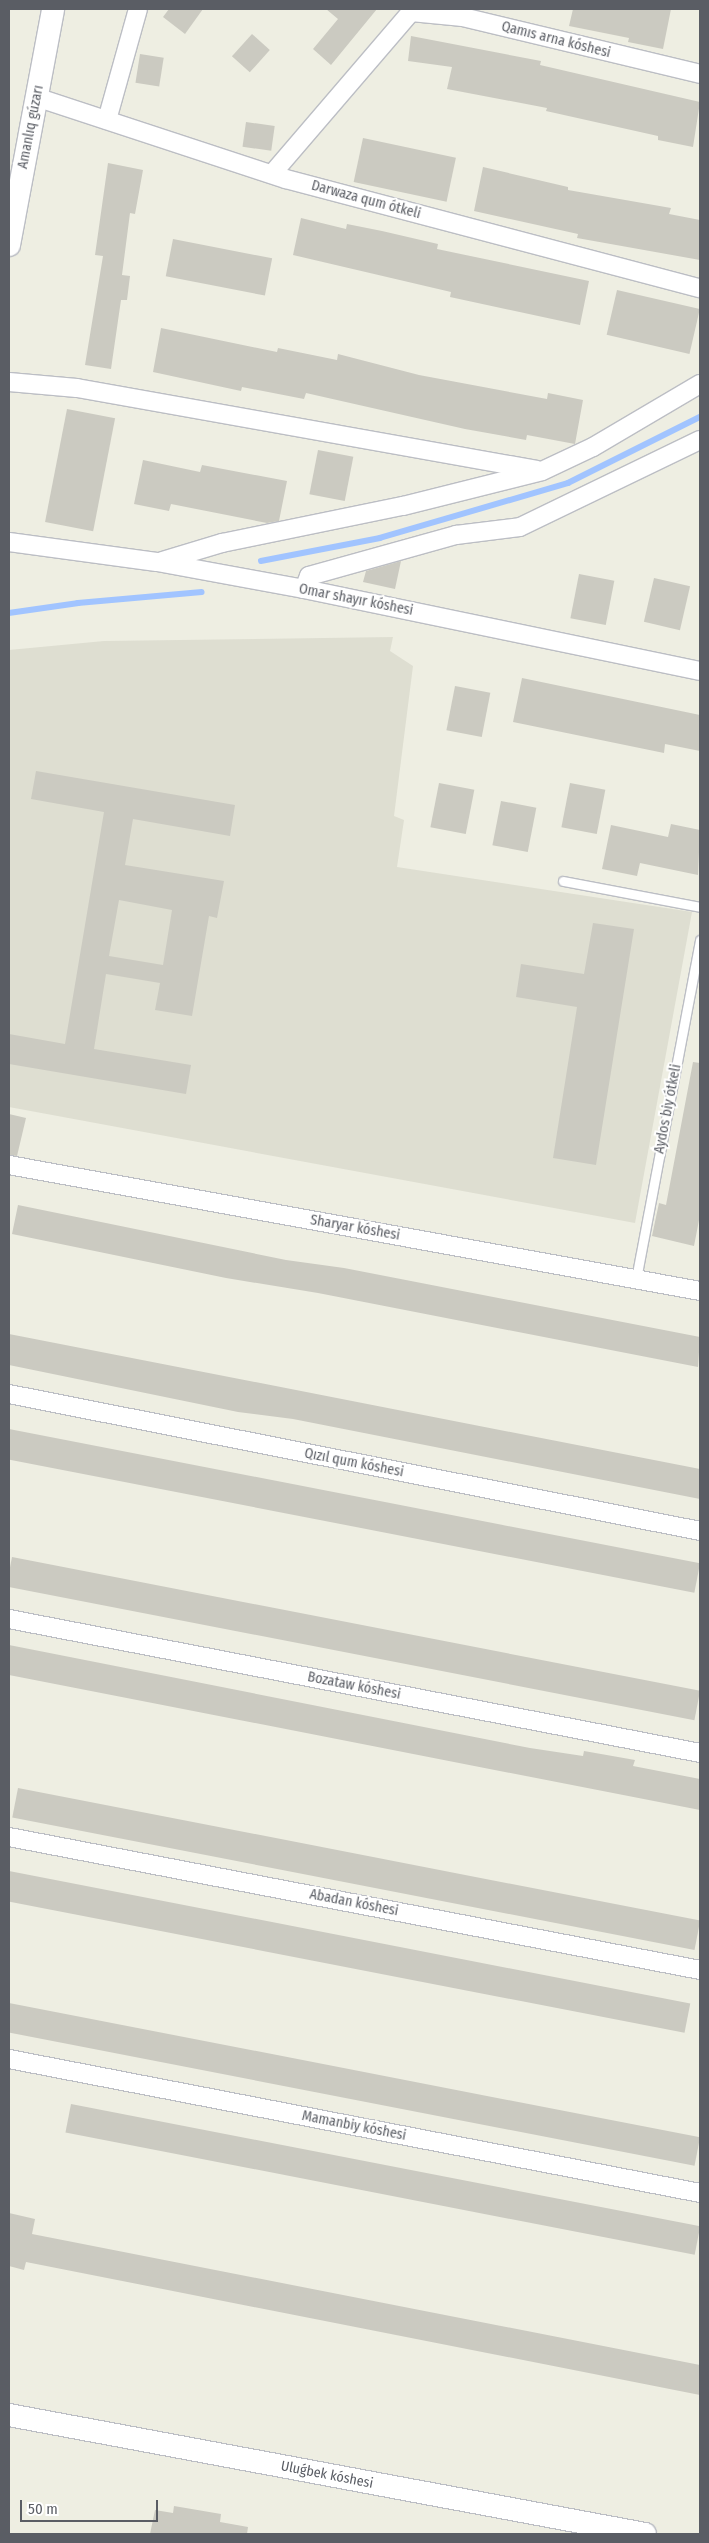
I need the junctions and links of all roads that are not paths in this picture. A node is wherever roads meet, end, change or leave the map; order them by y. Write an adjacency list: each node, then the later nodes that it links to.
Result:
1 (53, 9): 4 (street, Amanlıq gúzarı)
2 (138, 9): 5 (street)
3 (700, 74): 6 (street, Qamıs arna kóshesi)
4 (36, 97): 5 (street, Darwaza qum ótkeli); 7 (street, Amanlıq gúzarı)
5 (107, 120): 6 (street, Darwaza qum ótkeli)
6 (272, 174): 8 (street, Darwaza qum ótkeli)
7 (9, 245)
8 (700, 288)
9 (9, 382): 12 (street)
10 (700, 384): 12 (street)
11 (700, 440): 15 (street)
12 (542, 471): 14 (street)
13 (9, 542): 14 (street, Omar shayır kóshesi)
14 (158, 562): 15 (street, Omar shayır kóshesi)
15 (304, 590): 16 (street, Omar shayır kóshesi)
16 (700, 670)
17 (563, 881): 18 (lane)
18 (700, 907)
19 (700, 940): 21 (lane, Aydos biy ótkeli)
20 (9, 1165): 21 (street, Sharyar kóshesi)
21 (636, 1279): 22 (street, Sharyar kóshesi)
22 (700, 1291)
23 (9, 1394): 24 (street, Qızıl qum kóshesi)
24 (700, 1531)
25 (9, 1619): 26 (street, Bozataw kóshesi)
26 (700, 1753)
27 (9, 1837): 28 (street, Abadan kóshesi)
28 (700, 1970)
29 (9, 2059): 30 (street, Mamanbiy kóshesi)
30 (700, 2193)
31 (9, 2415): 32 (street, Uluǵbek kóshesi)
32 (645, 2534)

